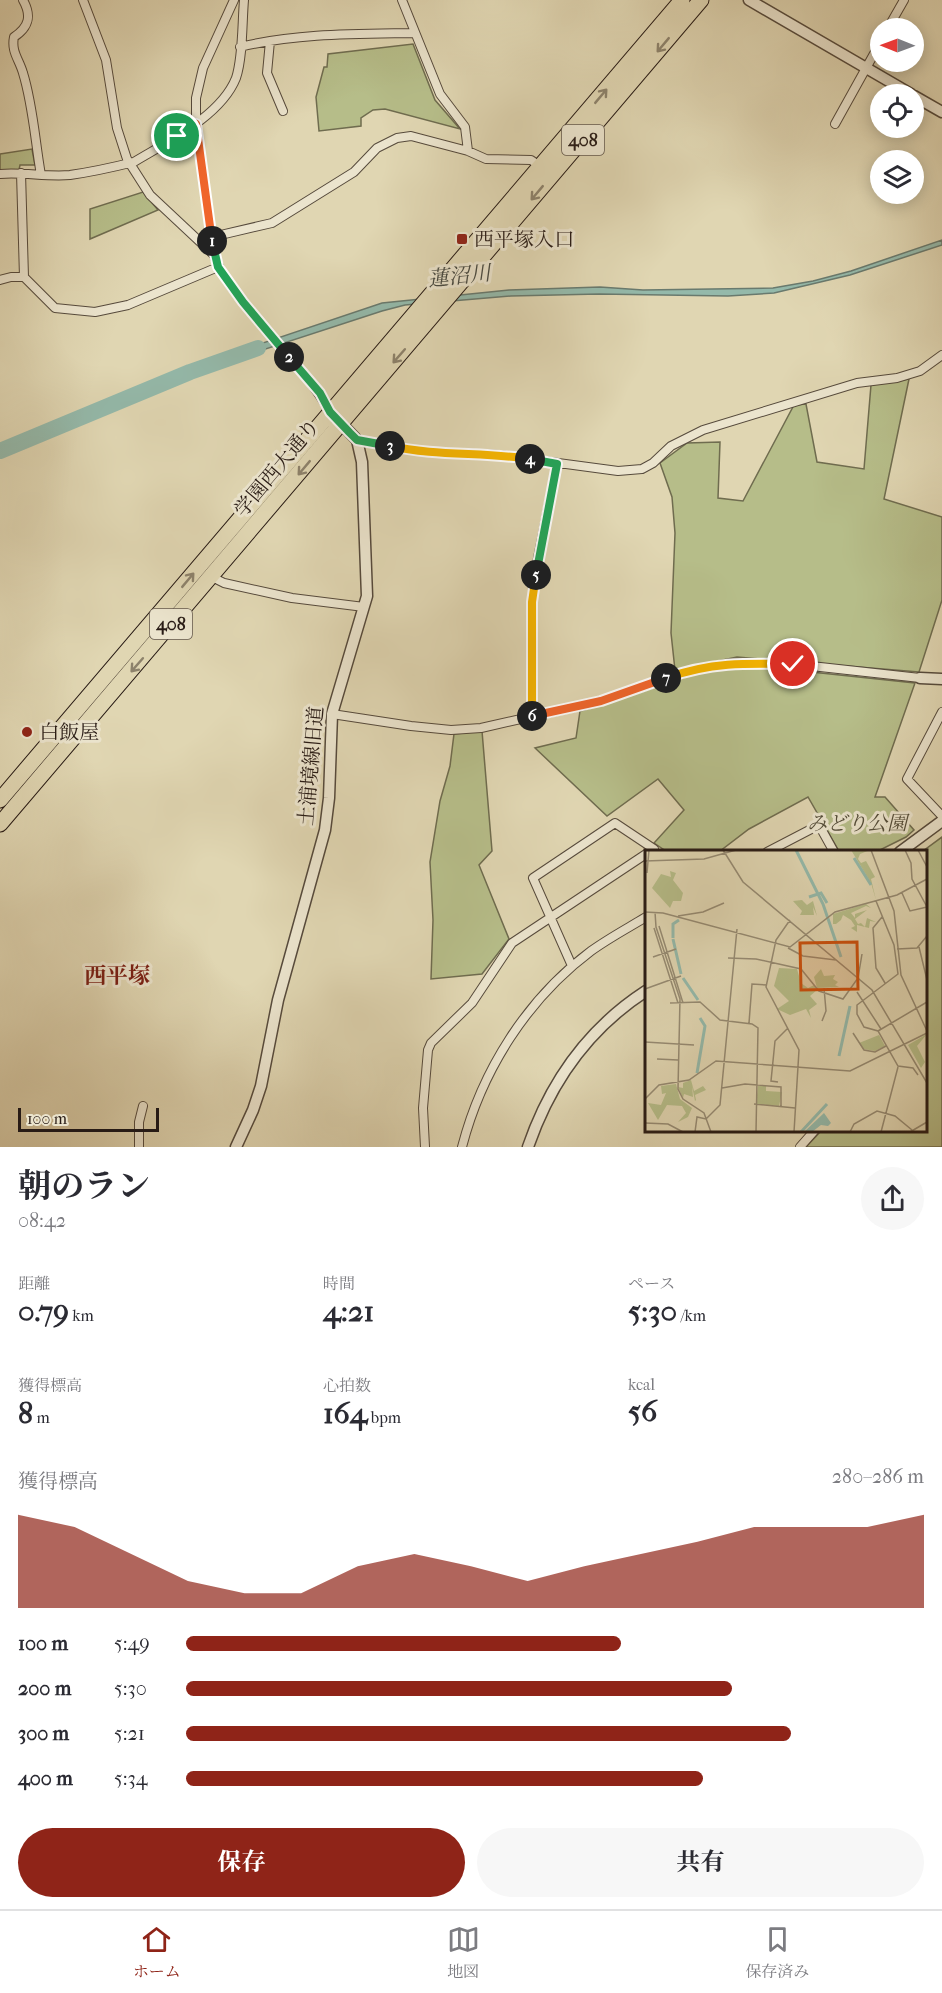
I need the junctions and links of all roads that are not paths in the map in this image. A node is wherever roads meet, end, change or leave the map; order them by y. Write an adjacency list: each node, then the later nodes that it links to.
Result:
1 (23, 0): 27 (street)
2 (83, 0): 23 (street)
3 (234, 0): 20 (street)
4 (244, 0): 13 (street)
5 (402, 0): 11 (street)
6 (682, 0): 24 (highway, 学園西大通り / 408, one-way to 6)
7 (701, 0): 35 (highway, 学園西大通り / 408, one-way to 35)
8 (749, 0): 15 (street)
9 (904, 0): 10 (street)
10 (894, 18)
11 (415, 33): 12 (street); 22 (street)
12 (270, 41): 13 (street); 18 (street)
13 (240, 47): 20 (street)
14 (870, 62): 15 (street)
15 (866, 69): 16 (street); 21 (street)
16 (893, 84)
17 (924, 102): 19 (street)
18 (283, 111)
19 (942, 112)
20 (196, 124): 23 (street); 28 (street)
21 (835, 124)
22 (468, 151): 24 (street); 28 (street)
23 (130, 163): 27 (street); 29 (street)
24 (540, 166): 34 (highway, 学園西大通り / 408)
25 (21, 173): 26 (street); 27 (street); 31 (street)
26 (0, 174)
27 (41, 174)
28 (212, 237): 29 (street)
29 (214, 255): 30 (street)
30 (218, 267): 31 (street); 34 (street)
31 (24, 277): 32 (street)
32 (0, 280)
33 (942, 355): 37 (street)
34 (330, 412): 35 (street); 45 (highway, 学園西大通り / 408, one-way to 34)
35 (342, 424): 36 (street); 38 (highway, 学園西大通り / 408, one-way to 38)
36 (357, 440): 37 (street); 39 (street, 土浦境線旧道)
37 (557, 464): 44 (street)
38 (212, 577): 39 (street); 48 (highway, 学園西大通り / 408, one-way to 48)
39 (364, 607): 43 (street, 土浦境線旧道)
40 (920, 678): 41 (street); 44 (street)
41 (942, 679)
42 (942, 712): 46 (street)
43 (332, 714): 44 (street); 61 (street, 土浦境線旧道)
44 (532, 717)
45 (0, 800)
46 (942, 816)
47 (942, 821): 52 (street)
48 (0, 824)
49 (649, 850): 55 (street)
50 (771, 850): 51 (street)
51 (833, 850)
52 (903, 850)
53 (645, 857): 55 (street)
54 (645, 918): 56 (street)
55 (552, 919): 56 (street); 62 (street)
56 (572, 966): 63 (street)
57 (645, 992): 64 (street)
58 (143, 1106): 60 (street)
59 (814, 1132): 65 (street)
60 (139, 1147)
61 (236, 1147)
62 (425, 1147)
63 (462, 1147)
64 (528, 1147)
65 (800, 1147)

